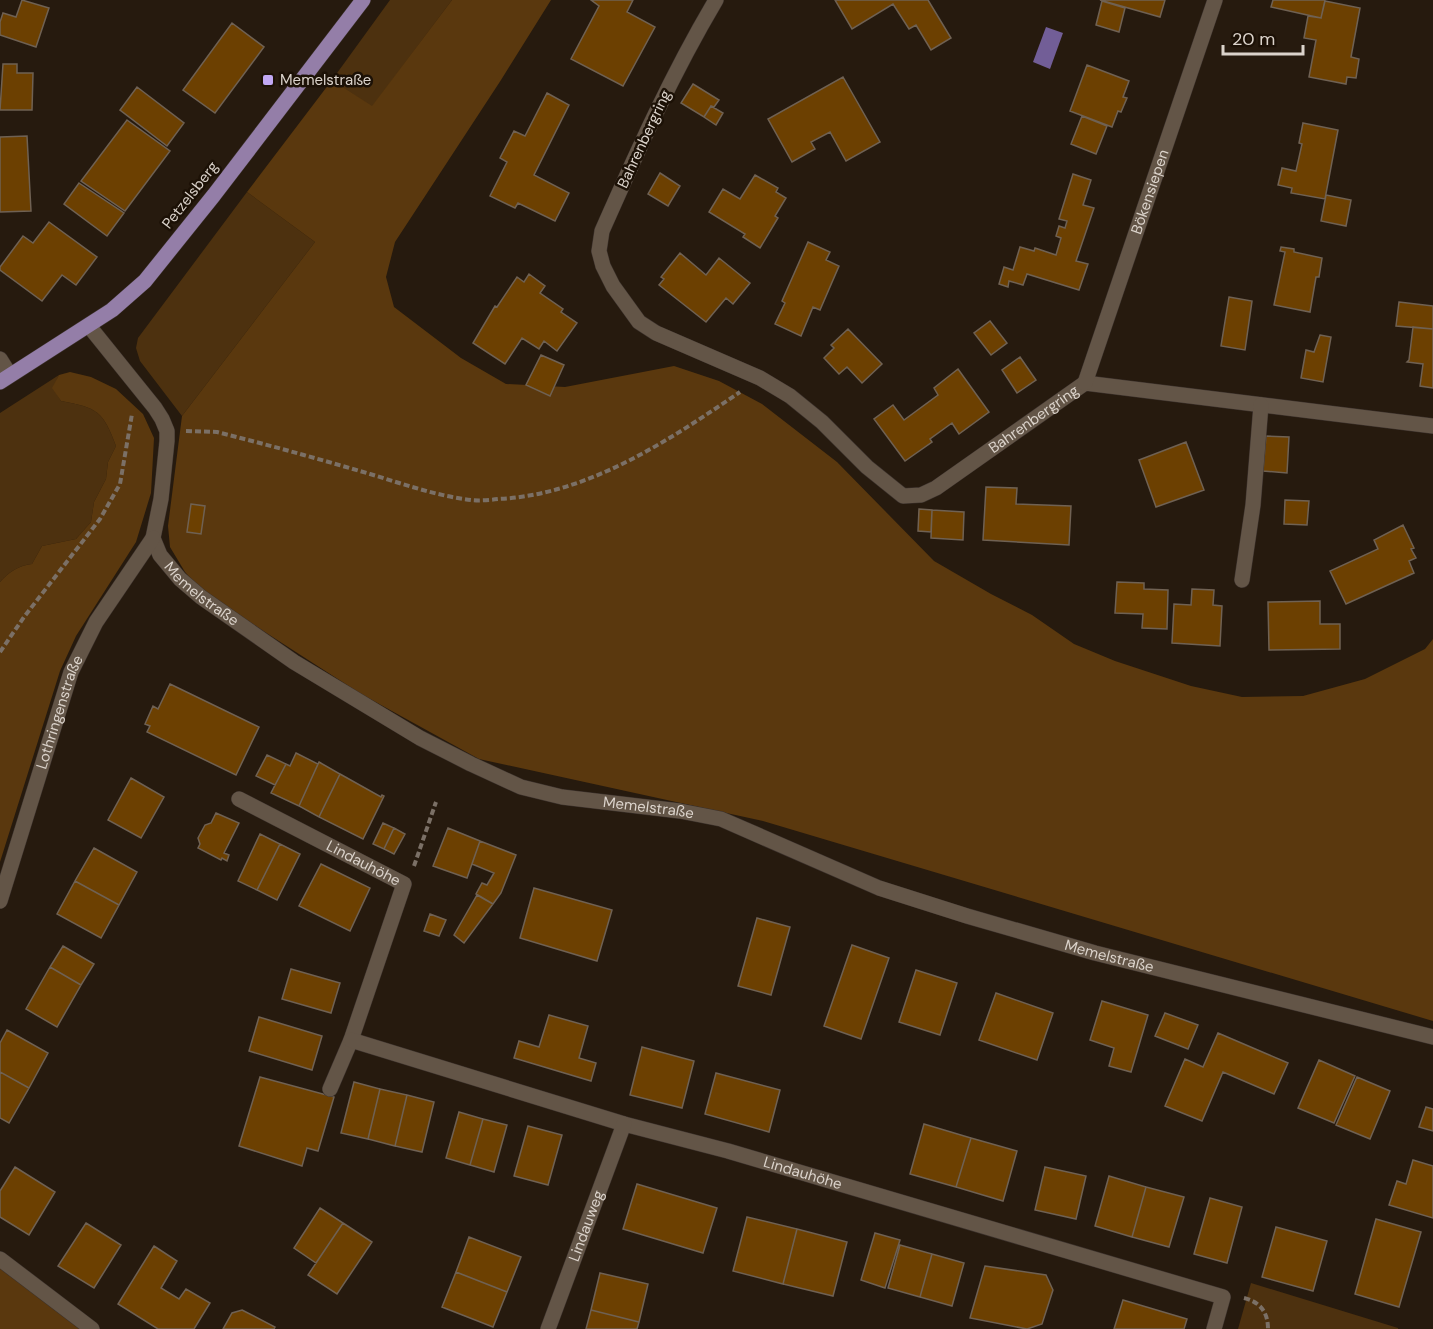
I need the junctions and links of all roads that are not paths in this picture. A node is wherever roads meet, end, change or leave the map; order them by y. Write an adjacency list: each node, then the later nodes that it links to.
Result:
1 (363, 0): 4 (main road, Petzelsberg)
2 (717, 0): 7 (street, Bahrenbergring)
3 (1215, 0): 7 (street, Bökensiepen)
4 (88, 326): 6 (main road, Petzelsberg); 10 (street)
5 (0, 359): 6 (street)
6 (5, 378)
7 (1085, 383): 8 (street, Bahrenbergring)
8 (1261, 405): 9 (street, Bahrenbergring); 11 (street)
9 (1433, 426)
10 (153, 538): 13 (street, Lothringenstraße); 14 (street, Memelstraße)
11 (1242, 580)
12 (239, 799): 15 (street, Lindauhöhe)
13 (0, 901)
14 (1433, 1037)
15 (351, 1040): 16 (street, Lindauhöhe); 17 (street, Lindauhöhe)
16 (330, 1089)
17 (624, 1124): 20 (street, Lindauweg); 21 (street, Lindauhöhe)
18 (0, 1259): 19 (street)
19 (92, 1329)
20 (548, 1329)
21 (1214, 1329)

